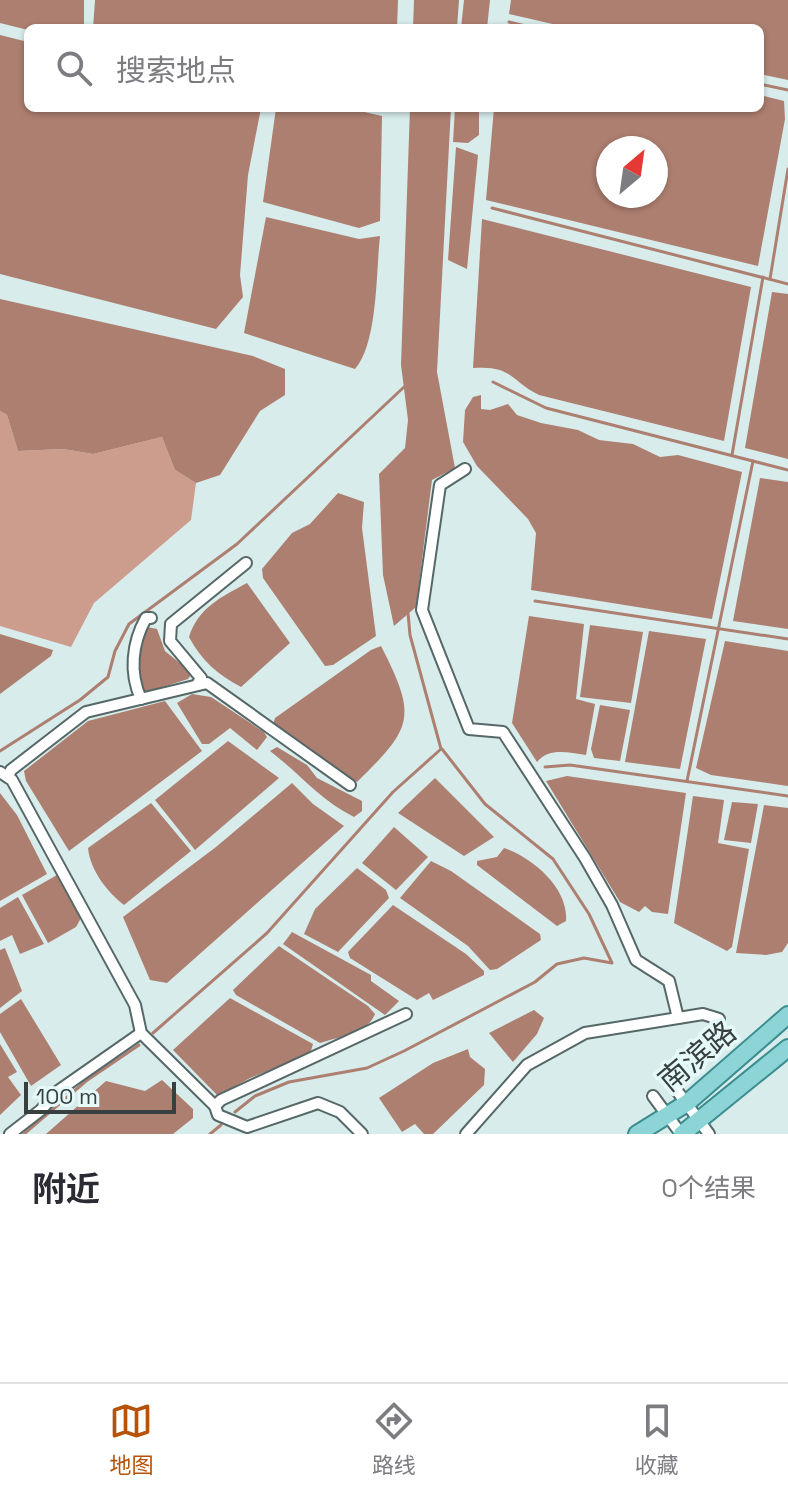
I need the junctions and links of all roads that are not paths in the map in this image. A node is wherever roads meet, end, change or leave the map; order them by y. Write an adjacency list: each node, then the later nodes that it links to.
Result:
1 (465, 469): 10 (street)
2 (246, 563): 4 (street)
3 (151, 618): 5 (street)
4 (197, 685): 5 (street); 7 (street)
5 (141, 699): 6 (street)
6 (4, 775): 12 (street)
7 (350, 785)
8 (406, 1014): 17 (street)
9 (788, 1015): 16 (main road, 南滨路)
10 (678, 1018): 11 (street); 22 (street)
11 (719, 1019)
12 (141, 1033): 17 (street); 20 (street)
13 (788, 1048): 19 (main road, 南滨路)
14 (672, 1084): 16 (street)
15 (653, 1096): 18 (street)
16 (687, 1103): 18 (main road, 南滨路); 19 (street)
17 (215, 1106): 21 (street)
18 (668, 1116): 23 (main road, 南滨路); 24 (street)
19 (705, 1128): 24 (main road, 南滨路)
20 (10, 1134)
21 (362, 1134)
22 (466, 1134)
23 (637, 1134)
24 (682, 1134)

